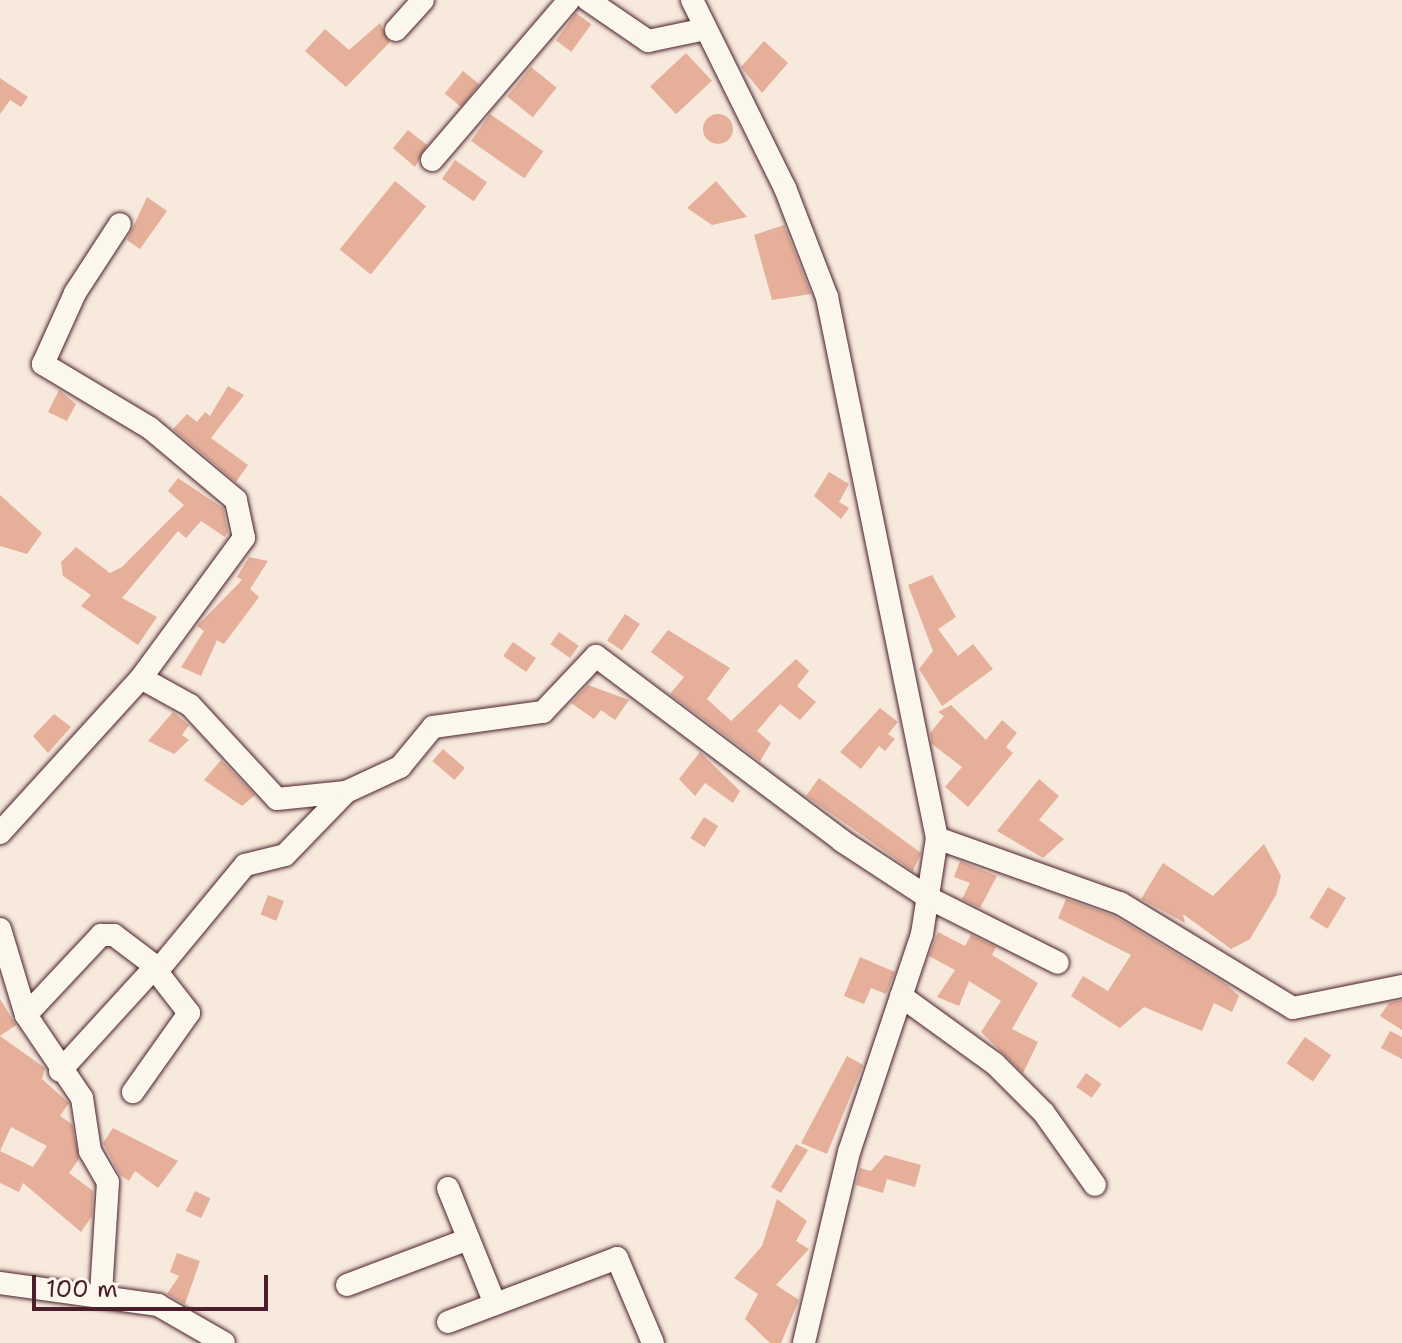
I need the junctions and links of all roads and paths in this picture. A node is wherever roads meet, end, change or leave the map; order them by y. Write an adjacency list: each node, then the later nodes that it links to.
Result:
1 (423, 0): 5 (street)
2 (569, 0): 7 (street)
3 (588, 0): 6 (street)
4 (692, 0): 6 (street)
5 (396, 30)
6 (701, 30): 12 (street)
7 (432, 160)
8 (120, 224): 9 (street)
9 (141, 678): 10 (street); 11 (street)
10 (346, 792): 13 (street); 16 (street)
11 (0, 833)
12 (937, 838): 13 (street); 17 (street)
13 (929, 898): 15 (street); 18 (street)
14 (0, 929): 19 (street)
15 (1058, 963)
16 (154, 968): 19 (street); 20 (street); 21 (street)
17 (1402, 986)
18 (901, 996): 22 (street); 32 (street)
19 (26, 1015): 20 (street)
20 (60, 1071): 27 (street)
21 (133, 1092)
22 (1095, 1185)
23 (448, 1188): 24 (street)
24 (469, 1239): 26 (street); 28 (street)
25 (0, 1283): 27 (street)
26 (347, 1285)
27 (101, 1293): 30 (street)
28 (495, 1304): 29 (street); 31 (street)
29 (448, 1322)
30 (224, 1343)
31 (653, 1343)
32 (804, 1343)

